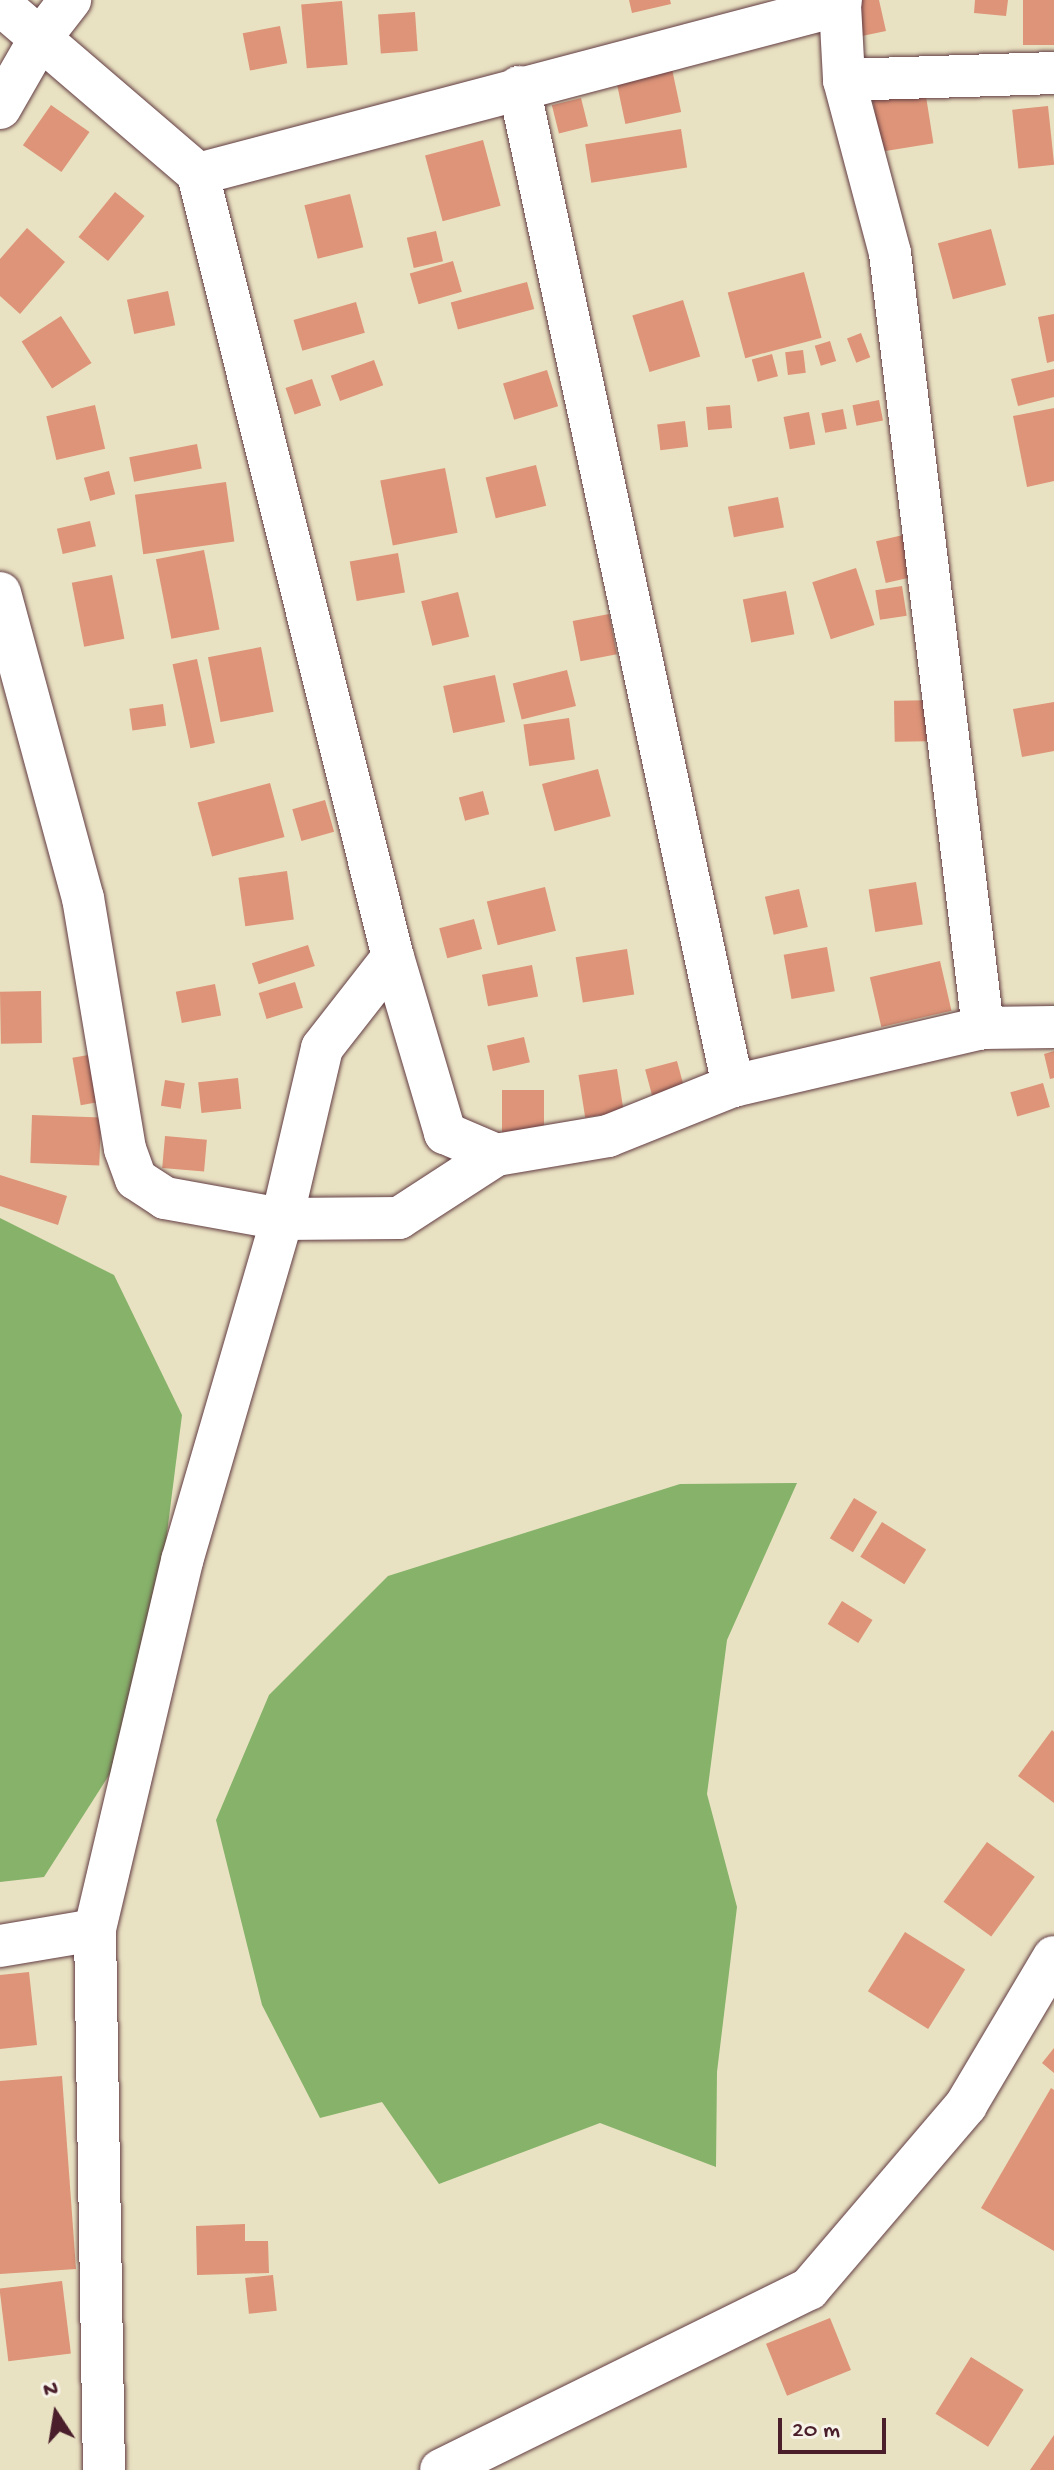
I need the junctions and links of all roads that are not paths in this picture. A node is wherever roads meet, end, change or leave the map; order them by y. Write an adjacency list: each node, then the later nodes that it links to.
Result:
1 (70, 0): 4 (street)
2 (841, 3): 6 (street); 7 (street)
3 (0, 4): 4 (street)
4 (39, 40): 8 (street); 9 (street)
5 (1054, 73): 6 (street)
6 (844, 80): 13 (street)
7 (519, 87): 9 (street); 14 (street)
8 (0, 108)
9 (198, 174): 11 (street)
10 (1, 612): 16 (street)
11 (393, 957): 15 (street); 16 (street)
12 (1054, 1027): 13 (street)
13 (983, 1028): 14 (street)
14 (733, 1086): 15 (street)
15 (496, 1155): 16 (street)
16 (282, 1219): 17 (street)
17 (95, 1930): 18 (street); 20 (street)
18 (0, 1946)
19 (1054, 1957): 21 (street)
20 (104, 2470)
21 (441, 2470)

